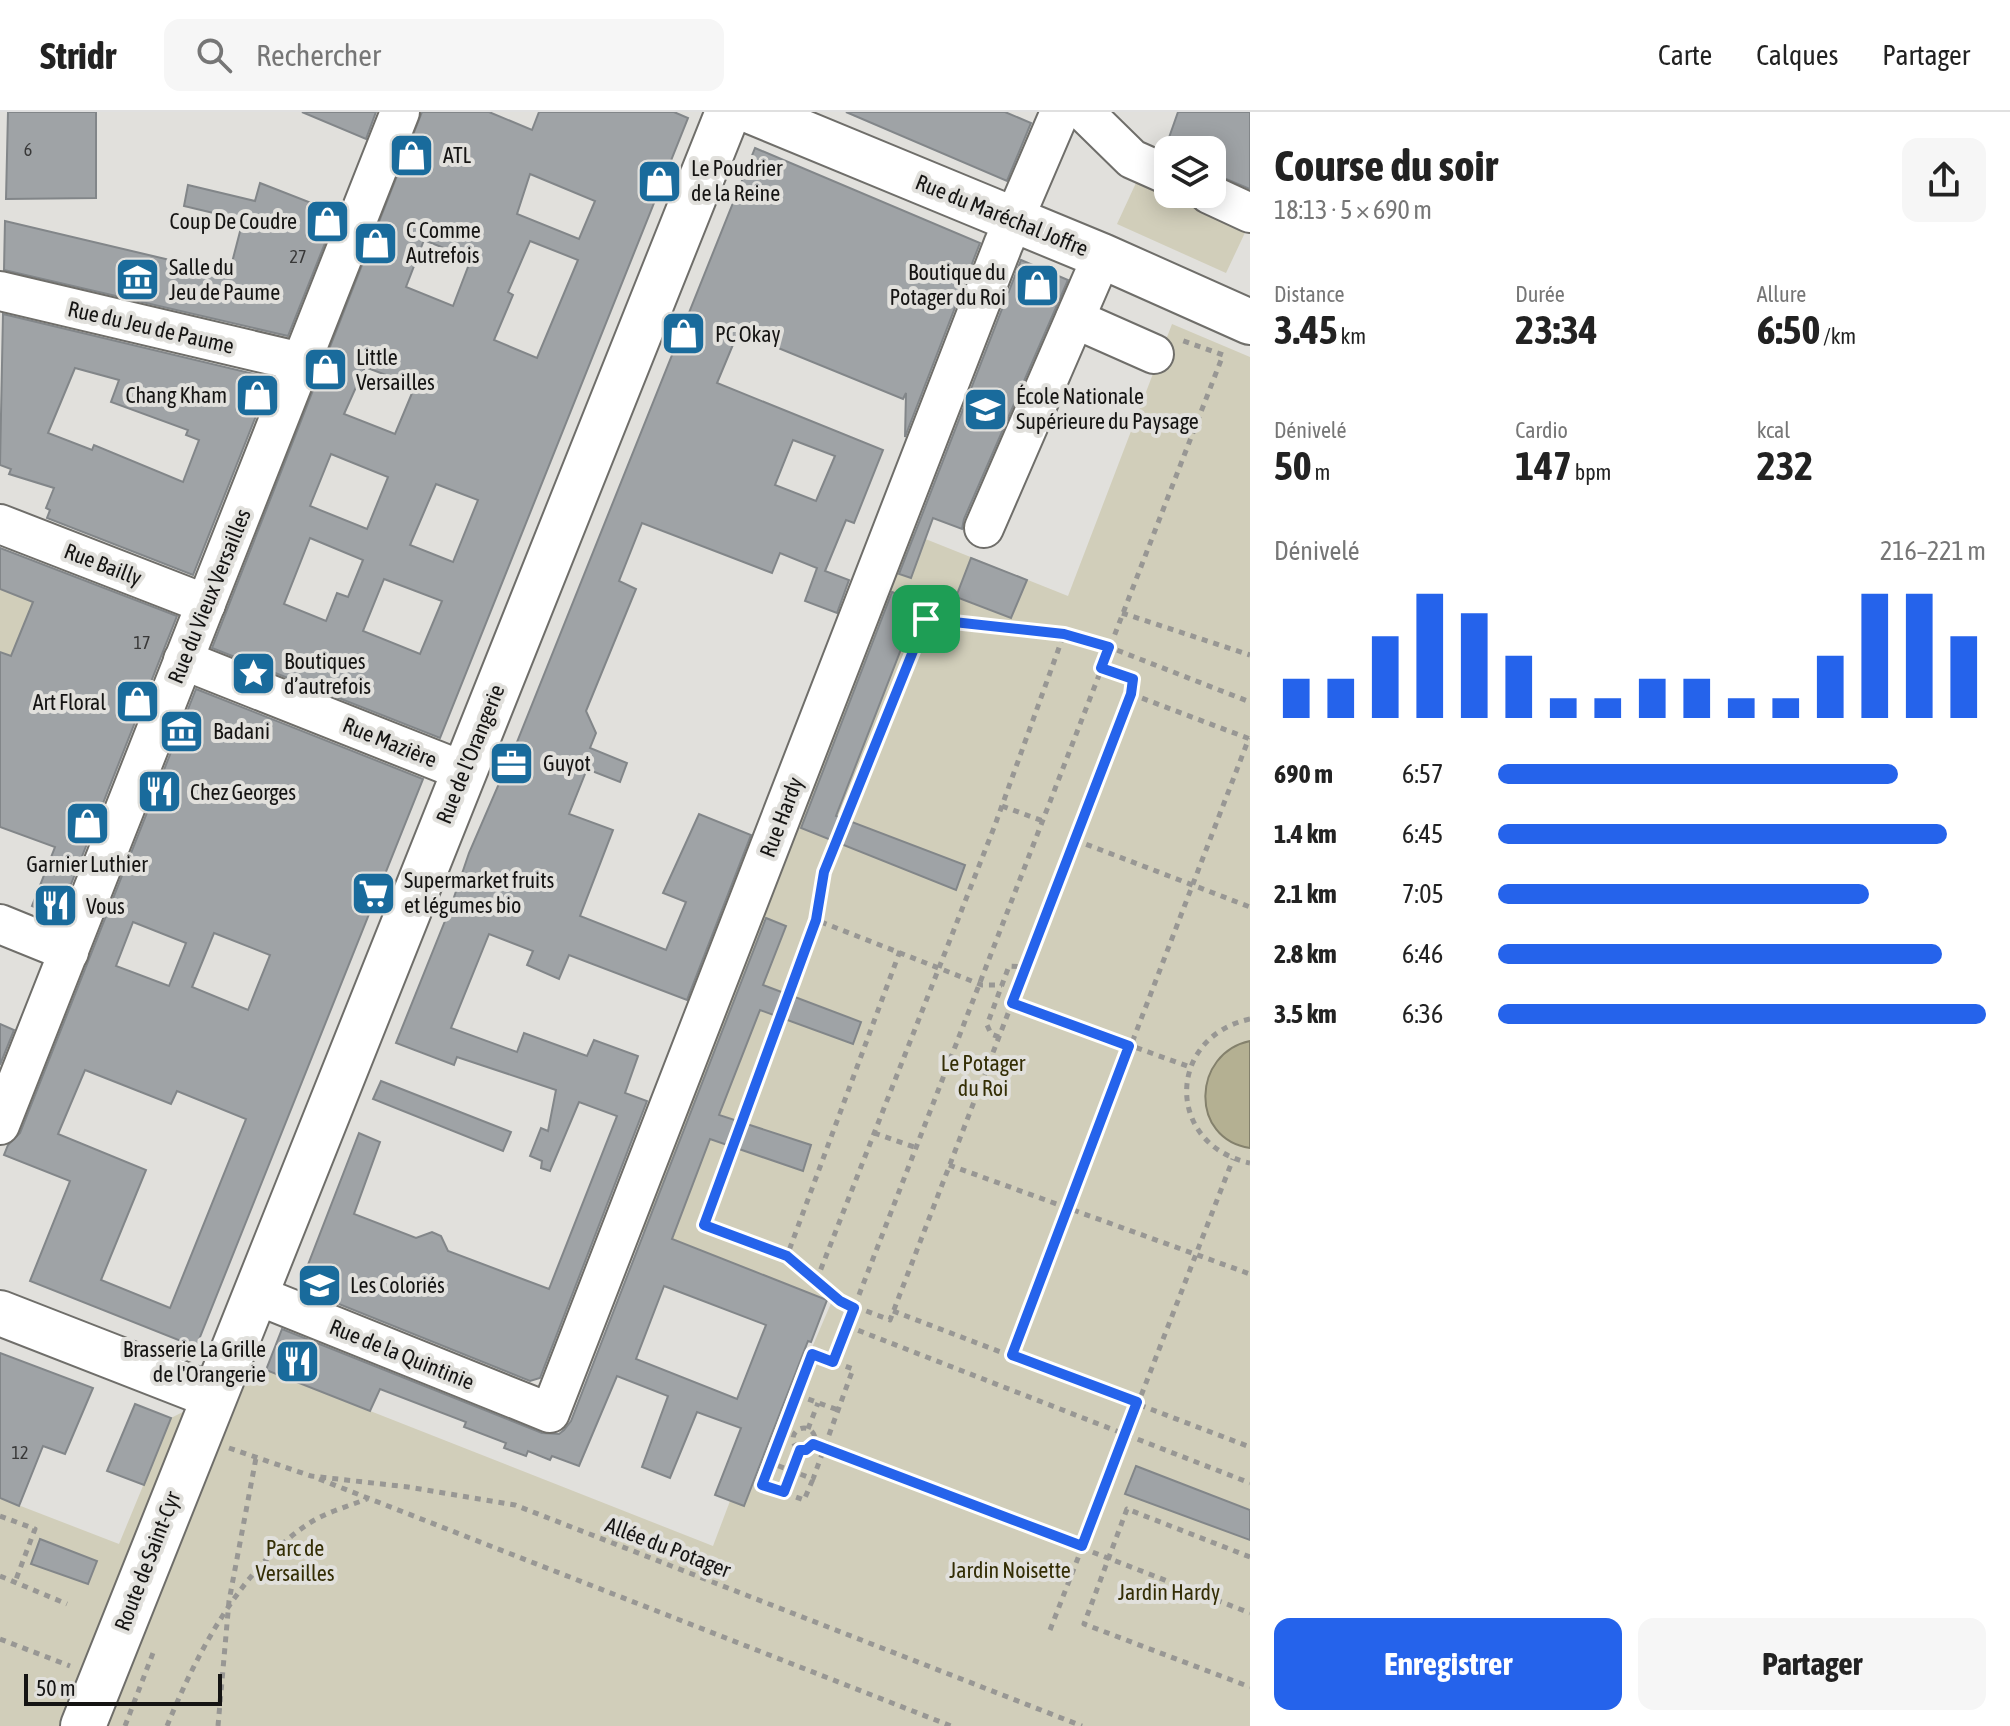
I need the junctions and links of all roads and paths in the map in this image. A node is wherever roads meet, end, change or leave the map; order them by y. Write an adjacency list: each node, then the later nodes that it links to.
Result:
1 (400, 112): 15 (street, Rue du Vieux Versailles)
2 (728, 112): 28 (main road, Rue de l'Orangerie)
3 (753, 112): 8 (main road, Rue du Maréchal Joffre)
4 (1060, 112): 8 (street, Rue Hardy)
5 (1084, 112): 6 (street)
6 (1154, 169)
7 (1226, 202): 9 (street)
8 (1020, 205): 10 (main road, Rue du Maréchal Joffre); 70 (street, Rue Hardy)
9 (1250, 213)
10 (1102, 256): 12 (street); 13 (main road, Rue du Maréchal Joffre)
11 (0, 291): 15 (street, Rue du Jeu de Paume)
12 (1075, 319): 14 (street); 17 (street)
13 (1250, 322)
14 (1166, 346): 19 (path)
15 (301, 362): 18 (street, Rue du Vieux Versailles)
16 (0, 524): 18 (street, Rue Bailly)
17 (984, 528)
18 (206, 604): 23 (street, Rue du Vieux Versailles)
19 (1122, 613): 21 (path); 22 (path)
20 (1064, 634): 21 (path); 29 (path); 34 (path)
21 (1109, 647): 24 (path); 26 (path)
22 (1250, 655)
23 (183, 660): 28 (street, Rue Mazière); 37 (street, Rue du Vieux Versailles)
24 (1101, 668): 25 (path); 30 (path)
25 (1131, 694): 27 (path); 31 (path)
26 (1250, 702)
27 (1249, 739): 32 (path)
28 (463, 771): 58 (main road, Rue de l'Orangerie)
29 (1002, 806): 30 (path); 38 (path)
30 (1043, 821): 40 (path)
31 (1075, 840): 32 (path); 39 (path)
32 (1193, 886): 33 (path); 45 (path)
33 (1250, 907)
34 (816, 920): 36 (path); 55 (path)
35 (0, 924): 37 (street)
36 (900, 951): 38 (path); 55 (path)
37 (69, 952): 47 (street, Rue du Vieux Versailles)
38 (940, 967): 40 (path); 48 (path)
39 (1026, 967): 41 (path); 42 (path)
40 (982, 985): 41 (path); 49 (path)
41 (1002, 985): 44 (path)
42 (1012, 1003): 44 (path); 45 (path)
43 (1250, 1019): 46 (path)
44 (999, 1037): 52 (path)
45 (1129, 1046): 46 (path); 53 (path)
46 (1190, 1067): 50 (path)
47 (0, 1125)
48 (874, 1133): 49 (path); 57 (path)
49 (917, 1148): 59 (path)
50 (1233, 1159): 51 (path); 54 (path)
51 (1250, 1163)
52 (949, 1165): 53 (path); 60 (path)
53 (1068, 1207): 54 (path); 63 (path)
54 (1195, 1254): 56 (path); 67 (path)
55 (787, 1256): 57 (path)
56 (1250, 1274)
57 (817, 1279): 59 (path)
58 (254, 1294): 66 (main road, Rue de l'Orangerie); 70 (street, Rue de la Quintinie)
59 (854, 1308): 60 (path); 62 (path)
60 (893, 1311): 63 (path)
61 (0, 1313): 66 (main road)
62 (847, 1326): 64 (path); 73 (path)
63 (1012, 1355): 67 (path)
64 (833, 1362): 65 (path); 69 (path)
65 (797, 1395): 68 (path); 72 (path)
66 (213, 1396): 99 (main road, Route de Saint-Cyr)
67 (1137, 1402): 73 (path); 77 (path)
68 (818, 1403): 69 (path); 71 (path)
69 (838, 1410): 76 (path)
70 (550, 1413)
71 (808, 1429): 74 (path); 75 (path)
72 (783, 1432): 74 (path); 81 (path)
73 (1124, 1433): 85 (path); 89 (path)
74 (794, 1435): 79 (path)
75 (813, 1444): 76 (path); 79 (path)
76 (824, 1447): 84 (path); 89 (path)
77 (1250, 1447)
78 (228, 1448): 80 (path, Allée du Potager)
79 (800, 1450): 82 (path)
80 (256, 1458): 83 (path, Allée du Potager); 94 (path)
81 (771, 1463): 82 (path); 86 (path)
82 (792, 1471): 84 (path); 86 (path)
83 (311, 1476): 87 (path); 105 (path, Allée du Potager)
84 (813, 1479): 86 (path)
85 (1250, 1483)
86 (784, 1492)
87 (368, 1499): 94 (path); 104 (path)
88 (0, 1516): 93 (path)
89 (1082, 1546): 90 (path); 97 (path)
90 (1110, 1557): 91 (path); 96 (path); 100 (path)
91 (1250, 1557)
92 (0, 1576): 93 (path)
93 (15, 1582): 95 (path)
94 (229, 1601): 102 (path); 103 (path)
95 (67, 1604)
96 (1250, 1613)
97 (1050, 1630)
98 (0, 1639): 99 (path)
99 (102, 1678): 101 (main road, Route de Saint-Cyr)
100 (1250, 1687)
101 (83, 1726)
102 (167, 1726)
103 (218, 1726)
104 (951, 1726)
105 (1082, 1726)

